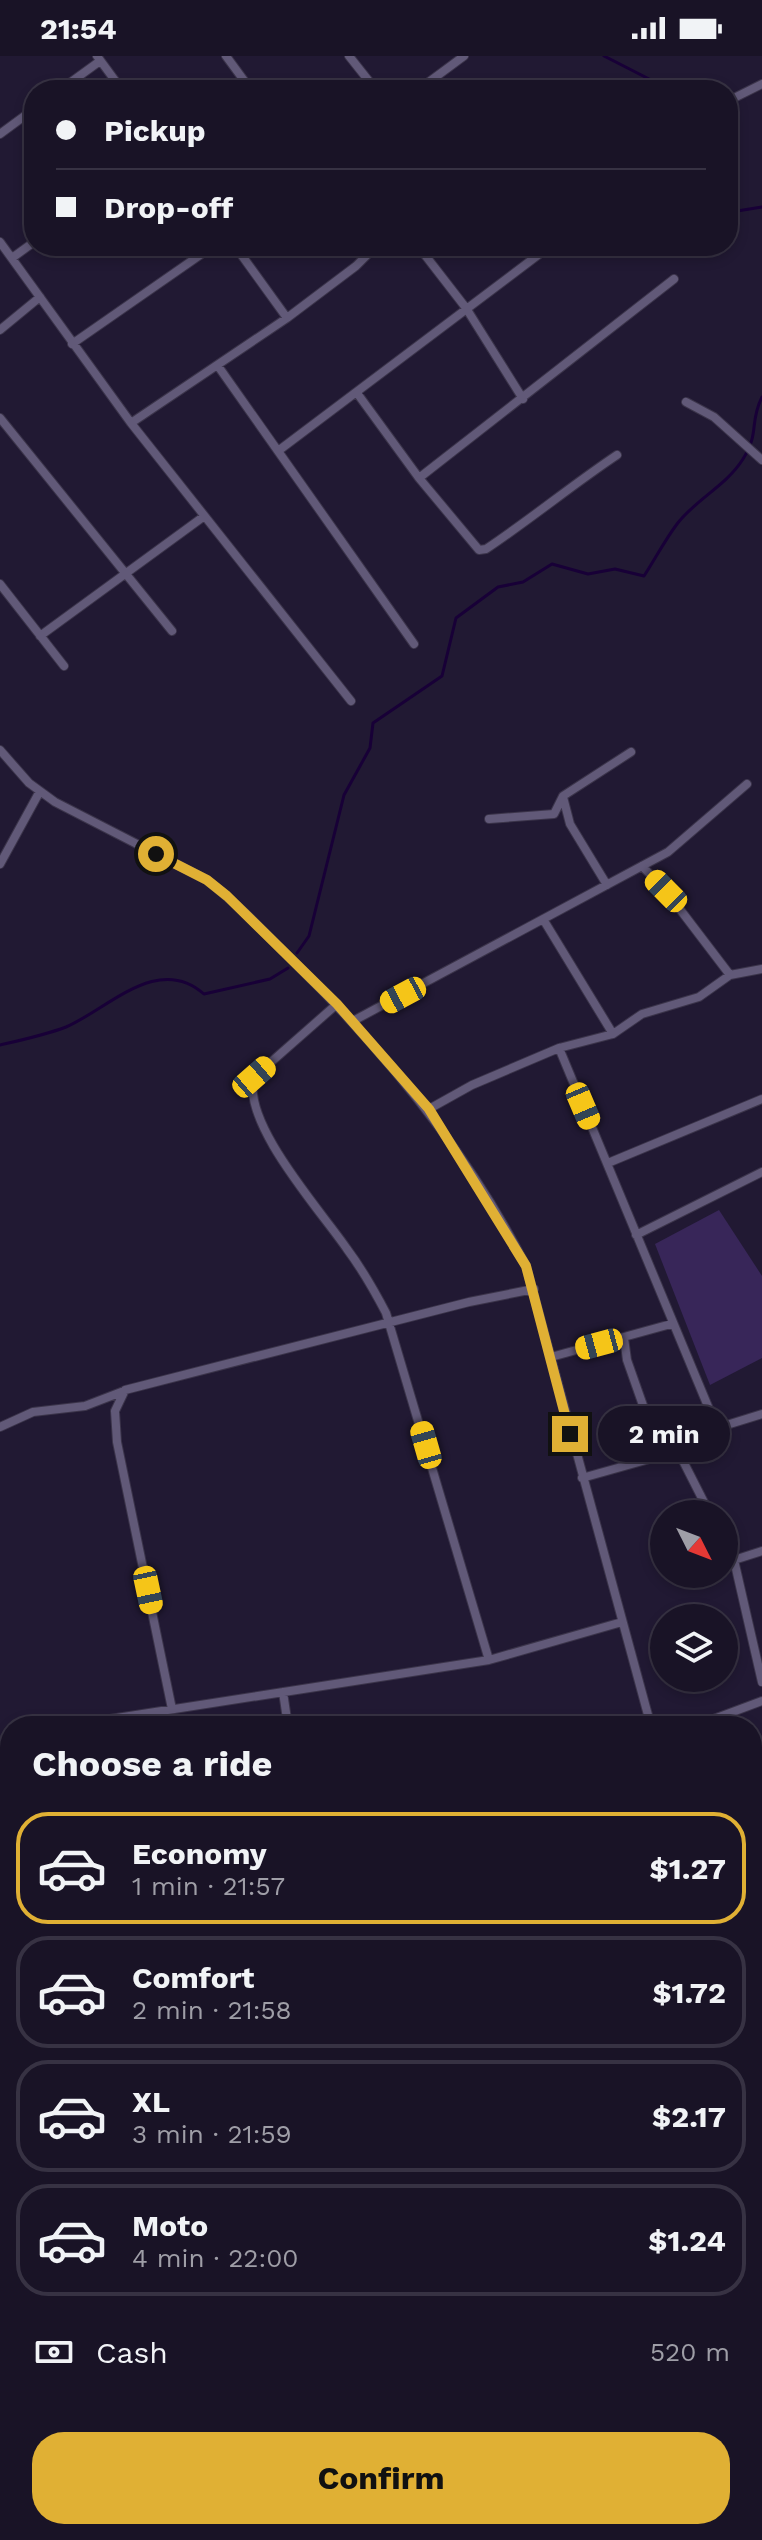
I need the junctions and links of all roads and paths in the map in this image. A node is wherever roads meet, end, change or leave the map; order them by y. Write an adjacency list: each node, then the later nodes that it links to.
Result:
1 (226, 56): 7 (street)
2 (349, 56): 8 (street)
3 (464, 56): 9 (street)
4 (99, 58): 5 (street); 6 (street)
5 (72, 80)
6 (115, 80)
7 (244, 80)
8 (368, 80)
9 (432, 80)
10 (762, 84): 11 (street)
11 (738, 96)
12 (24, 116): 13 (street)
13 (0, 134)
14 (0, 242): 21 (street)
15 (24, 249): 21 (street)
16 (199, 256): 27 (street)
17 (242, 256): 25 (street)
18 (362, 256): 25 (street)
19 (426, 256): 24 (street)
20 (536, 256): 24 (street)
21 (12, 258): 23 (street)
22 (674, 279): 30 (street)
23 (40, 297): 26 (street); 27 (street)
24 (466, 308): 29 (street); 30 (street)
25 (287, 318): 28 (street)
26 (0, 330)
27 (72, 344): 33 (street)
28 (218, 366): 33 (street); 36 (street)
29 (357, 393): 36 (street); 39 (street)
30 (523, 399): 39 (street)
31 (686, 402): 38 (street)
32 (0, 418): 34 (street)
33 (131, 423): 40 (street)
34 (10, 431): 35 (street); 41 (street)
35 (0, 438)
36 (278, 451): 45 (street)
37 (617, 455): 39 (street)
38 (762, 460)
39 (419, 478)
40 (203, 517): 41 (street); 47 (street)
41 (126, 575): 43 (street); 44 (street)
42 (0, 584): 44 (street)
43 (172, 631)
44 (40, 636): 46 (street)
45 (414, 644)
46 (64, 666)
47 (351, 701)
48 (0, 750): 51 (street)
49 (631, 752): 52 (street)
50 (747, 784): 55 (street)
51 (40, 791): 54 (street); 60 (street)
52 (563, 796): 53 (street); 56 (street)
53 (489, 819)
54 (0, 864)
55 (642, 866): 56 (street); 59 (street)
56 (607, 885): 57 (street)
57 (543, 919): 61 (street); 62 (street)
58 (762, 969): 59 (street)
59 (730, 975): 62 (street)
60 (337, 1004): 61 (street); 70 (street)
61 (353, 1021): 65 (street)
62 (613, 1034): 63 (street)
63 (559, 1048): 65 (street); 66 (street)
64 (762, 1099): 66 (street)
65 (429, 1109): 69 (street)
66 (608, 1163): 68 (street)
67 (762, 1172): 68 (street)
68 (636, 1235): 71 (street)
69 (534, 1289): 70 (street); 73 (street)
70 (389, 1323): 74 (street); 88 (street)
71 (671, 1324): 72 (street); 79 (street)
72 (624, 1338): 73 (street); 80 (street)
73 (551, 1357): 81 (street)
74 (125, 1390): 75 (street); 76 (street)
75 (102, 1400): 76 (street); 78 (street)
76 (115, 1411): 92 (street)
77 (762, 1414): 79 (street)
78 (0, 1427)
79 (717, 1428): 80 (street)
80 (678, 1451): 81 (street); 82 (street)
81 (582, 1478): 86 (street)
82 (703, 1500)
83 (762, 1551): 84 (street)
84 (738, 1559)
85 (738, 1575): 87 (street)
86 (622, 1622): 88 (street); 95 (street)
87 (758, 1651): 89 (street)
88 (489, 1660): 90 (street)
89 (762, 1682)
90 (283, 1692): 92 (street); 94 (street)
91 (762, 1701): 96 (street)
92 (172, 1709): 93 (street)
93 (128, 1716)
94 (287, 1716)
95 (648, 1716)
96 (722, 1716)

